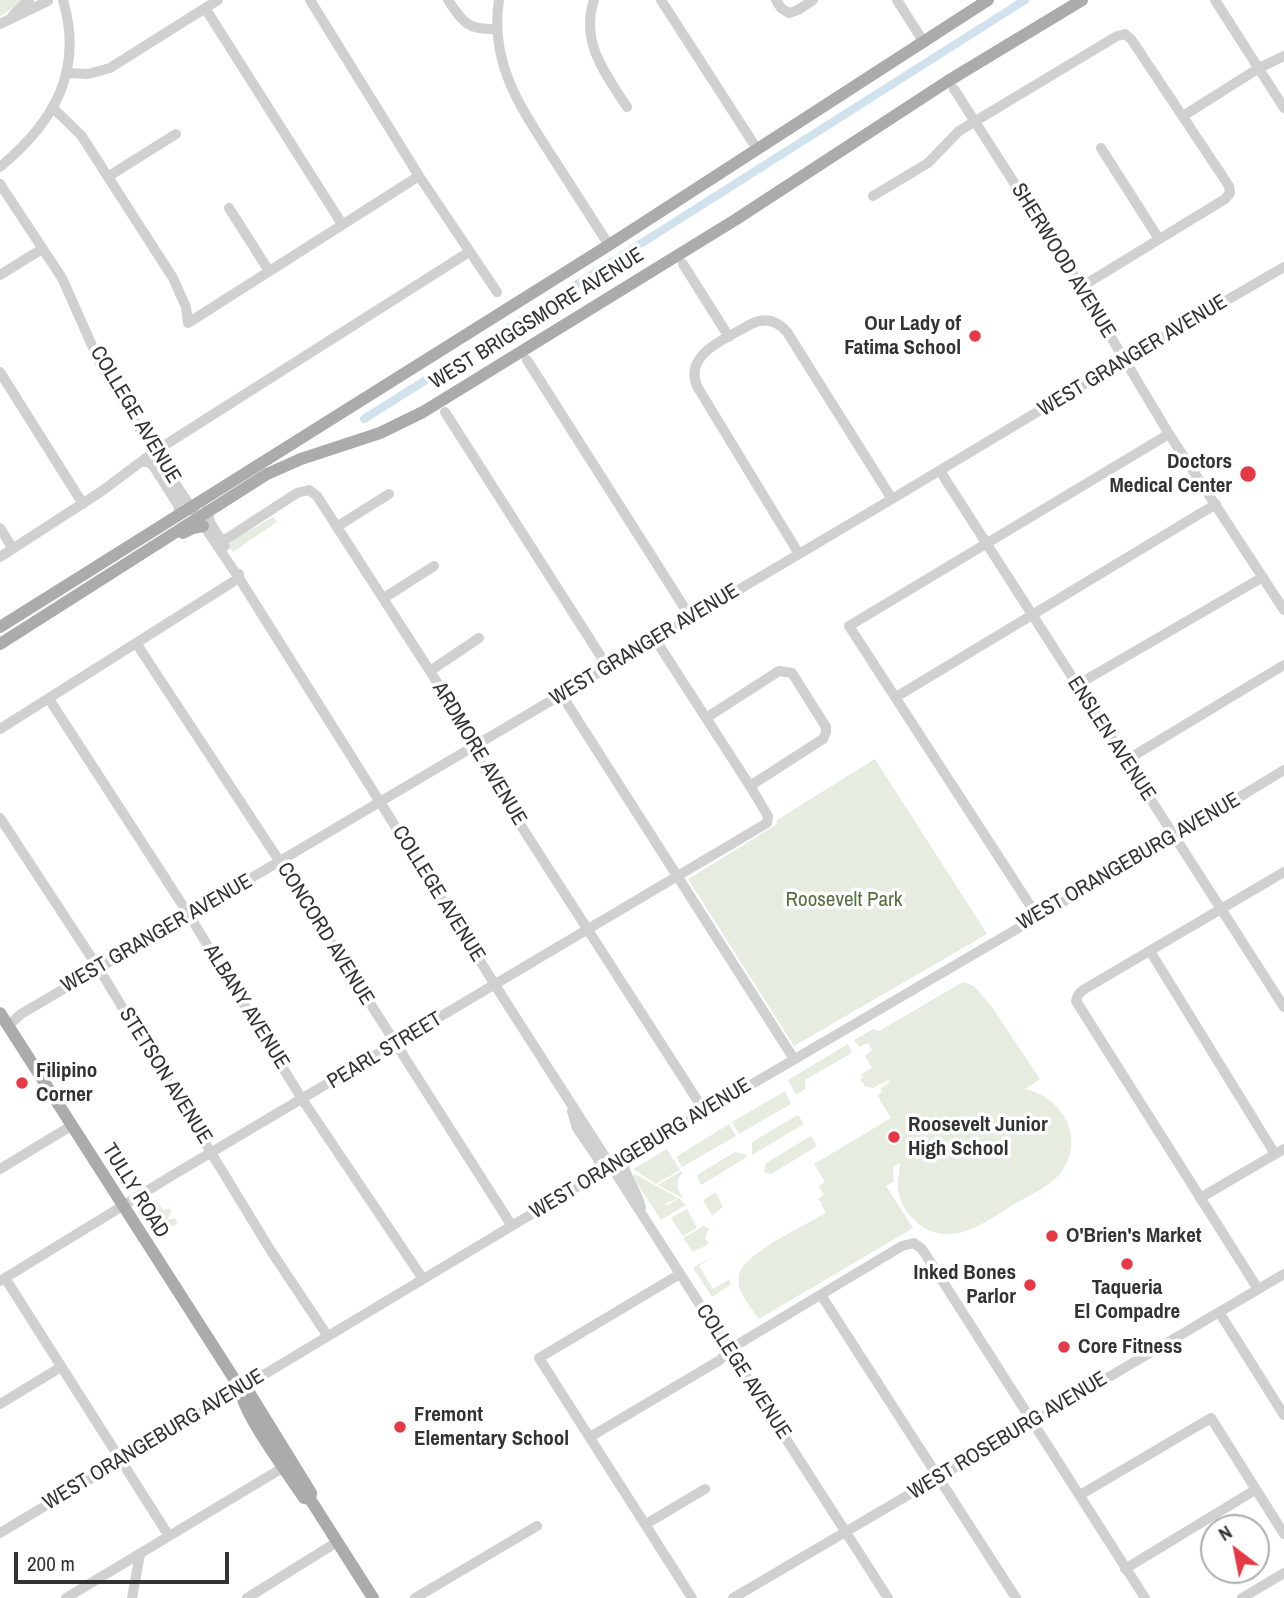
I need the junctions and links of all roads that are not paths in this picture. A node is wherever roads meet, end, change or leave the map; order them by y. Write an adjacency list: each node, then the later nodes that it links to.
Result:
1 (29, 0): 17 (street)
2 (50, 0): 17 (street); 18 (street)
3 (63, 0): 18 (street)
4 (218, 0): 16 (street)
5 (310, 0): 36 (street)
6 (448, 0): 20 (street)
7 (499, 0): 20 (street)
8 (594, 0): 26 (street)
9 (661, 0): 33 (street)
10 (776, 0): 11 (street)
11 (813, 0)
12 (897, 0): 21 (street)
13 (988, 0): 21 (main road, WEST BRIGGSMORE AVENUE)
14 (1082, 0): 65 (main road, WEST BRIGGSMORE AVENUE)
15 (1215, 0): 23 (street)
16 (205, 8): 24 (street); 40 (street)
17 (11, 18): 19 (street)
18 (67, 18): 24 (street)
19 (0, 24)
20 (496, 29): 42 (street)
21 (923, 41): 33 (main road, WEST BRIGGSMORE AVENUE)
22 (1284, 56): 23 (street)
23 (1258, 68): 28 (street); 29 (street)
24 (66, 73): 27 (street)
25 (954, 89): 30 (street, SHERWOOD AVENUE)
26 (627, 107)
27 (53, 108): 34 (street); 35 (street)
28 (1284, 108)
29 (1183, 116): 30 (street); 41 (street)
30 (975, 123): 38 (street); 49 (street, SHERWOOD AVENUE)
31 (176, 134): 35 (street)
32 (1101, 148): 41 (street)
33 (757, 149): 42 (main road, WEST BRIGGSMORE AVENUE)
34 (0, 167)
35 (108, 176): 47 (street)
36 (419, 176): 40 (street); 44 (street)
37 (0, 184): 43 (street, COLLEGE AVENUE)
38 (873, 196)
39 (229, 208): 47 (street)
40 (342, 224): 47 (street)
41 (1159, 239): 49 (street)
42 (608, 245): 65 (main road, WEST BRIGGSMORE AVENUE)
43 (43, 248): 48 (street); 57 (street, COLLEGE AVENUE)
44 (469, 252): 50 (street); 57 (street)
45 (683, 264): 51 (street)
46 (1284, 267): 53 (street, WEST GRANGER AVENUE)
47 (269, 271)
48 (0, 275)
49 (1081, 287): 53 (street, SHERWOOD AVENUE)
50 (497, 292)
51 (729, 337): 62 (street); 71 (street)
52 (527, 360): 79 (street)
53 (1124, 360): 56 (street, SHERWOOD AVENUE); 60 (street, WEST GRANGER AVENUE)
54 (0, 372): 63 (street)
55 (444, 412): 86 (street)
56 (1169, 434): 64 (street, SHERWOOD AVENUE); 69 (street)
57 (154, 452): 58 (street); 59 (street); 65 (street, COLLEGE AVENUE)
58 (142, 462): 59 (street); 63 (street)
59 (154, 467): 65 (street)
60 (940, 471): 62 (street, WEST GRANGER AVENUE); 69 (street, ENSLEN AVENUE)
61 (388, 494): 66 (street)
62 (892, 499): 71 (street, WEST GRANGER AVENUE)
63 (83, 504): 70 (street)
64 (1216, 504): 74 (street, SHERWOOD AVENUE); 78 (street)
65 (195, 514): 68 (street, COLLEGE AVENUE); 68 (street); 80 (main road, WEST BRIGGSMORE AVENUE); 84 (main road, WEST BRIGGSMORE AVENUE)
66 (338, 526): 68 (street, ARDMORE AVENUE); 76 (street, ARDMORE AVENUE)
67 (0, 528): 70 (street)
68 (219, 543): 75 (street, COLLEGE AVENUE)
69 (986, 545): 78 (street, ENSLEN AVENUE); 90 (street)
70 (13, 549): 72 (street)
71 (799, 554): 79 (street, WEST GRANGER AVENUE)
72 (0, 557)
73 (435, 566): 76 (street)
74 (1263, 577): 77 (street, SHERWOOD AVENUE); 88 (street)
75 (239, 578): 83 (street); 98 (street, COLLEGE AVENUE)
76 (384, 598): 87 (street, ARDMORE AVENUE)
77 (1284, 610)
78 (1031, 616): 88 (street, ENSLEN AVENUE); 90 (street)
79 (691, 618): 82 (street, WEST GRANGER AVENUE)
80 (0, 627)
81 (480, 638): 87 (street)
82 (655, 639): 86 (street, WEST GRANGER AVENUE); 92 (street)
83 (136, 643): 91 (street); 101 (street, CONCORD AVENUE)
84 (0, 644)
85 (1284, 665): 95 (street)
86 (607, 666): 89 (street, WEST GRANGER AVENUE)
87 (430, 671): 94 (street, ARDMORE AVENUE)
88 (1077, 685): 95 (street, ENSLEN AVENUE)
89 (561, 694): 94 (street, WEST GRANGER AVENUE); 103 (street)
90 (896, 697): 106 (street)
91 (48, 699): 93 (street); 105 (street, ALBANY AVENUE)
92 (706, 718): 97 (street); 97 (street)
93 (0, 729)
94 (471, 748): 98 (street, WEST GRANGER AVENUE); 107 (street, ARDMORE AVENUE)
95 (1125, 761): 100 (street, ENSLEN AVENUE)
96 (1284, 770): 100 (street, WEST ORANGEBURG AVENUE)
97 (750, 786): 103 (street, PEARL STREET)
98 (380, 802): 101 (street, WEST GRANGER AVENUE); 110 (street, COLLEGE AVENUE)
99 (0, 818): 109 (street, STETSON AVENUE)
100 (1174, 837): 104 (street, ENSLEN AVENUE); 106 (street, WEST ORANGEBURG AVENUE)
101 (280, 862): 105 (street, WEST GRANGER AVENUE); 114 (street, CONCORD AVENUE)
102 (1284, 873): 104 (street)
103 (679, 876): 107 (street, PEARL STREET); 115 (street)
104 (1221, 908): 108 (street); 111 (street, ENSLEN AVENUE)
105 (189, 915): 109 (street, WEST GRANGER AVENUE); 117 (street, ALBANY AVENUE)
106 (1037, 916): 115 (street, WEST ORANGEBURG AVENUE)
107 (588, 930): 110 (street, PEARL STREET); 118 (street, ARDMORE AVENUE)
108 (1150, 951): 120 (street); 126 (street)
109 (99, 969): 113 (street, WEST GRANGER AVENUE); 121 (street, STETSON AVENUE)
110 (495, 985): 114 (street, PEARL STREET); 116 (street, COLLEGE AVENUE)
111 (1284, 1007)
112 (0, 1013): 113 (main road, TULLY ROAD)
113 (8, 1026): 119 (main road, TULLY ROAD)
114 (395, 1044): 117 (street, PEARL STREET); 129 (street, CONCORD AVENUE)
115 (794, 1059): 118 (street, WEST ORANGEBURG AVENUE)
116 (567, 1097): 123 (street, COLLEGE AVENUE); 125 (street)
117 (302, 1099): 121 (street, PEARL STREET); 133 (street, ALBANY AVENUE)
118 (705, 1112): 122 (street, WEST ORANGEBURG AVENUE)
119 (71, 1126): 124 (street); 127 (main road, TULLY ROAD)
120 (1279, 1151): 126 (street)
121 (212, 1153): 127 (street, PEARL STREET); 137 (street, STETSON AVENUE)
122 (623, 1160): 123 (street, WEST ORANGEBURG AVENUE); 128 (street)
123 (612, 1166): 125 (street, WEST ORANGEBURG AVENUE); 128 (street, COLLEGE AVENUE)
124 (0, 1169)
125 (600, 1173): 129 (street, WEST ORANGEBURG AVENUE)
126 (1200, 1198): 134 (street)
127 (122, 1207): 132 (street, PEARL STREET); 140 (main road, TULLY ROAD)
128 (642, 1214): 130 (street, COLLEGE AVENUE)
129 (512, 1226): 133 (street, WEST ORANGEBURG AVENUE)
130 (680, 1274): 138 (street, COLLEGE AVENUE); 144 (street)
131 (1284, 1274): 134 (street, WEST ROSEBURG AVENUE)
132 (2, 1279): 139 (street)
133 (423, 1279): 137 (street, WEST ORANGEBURG AVENUE)
134 (1258, 1289): 136 (street, WEST ROSEBURG AVENUE)
135 (821, 1295): 138 (street); 143 (street); 147 (street)
136 (1219, 1312): 142 (street); 143 (street, WEST ROSEBURG AVENUE)
137 (327, 1335): 140 (street, WEST ORANGEBURG AVENUE)
138 (729, 1350): 144 (street); 154 (street, COLLEGE AVENUE)
139 (61, 1367): 141 (street); 145 (street)
140 (240, 1388): 145 (street, WEST ORANGEBURG AVENUE); 146 (main road, TULLY ROAD); 151 (main road, TULLY ROAD)
141 (0, 1404)
142 (1284, 1415)
143 (1032, 1422): 147 (street, WEST ROSEBURG AVENUE); 150 (street)
144 (590, 1437): 152 (street)
145 (120, 1460): 155 (street, WEST ORANGEBURG AVENUE); 157 (street)
146 (284, 1467): 151 (main road, TULLY ROAD); 157 (street)
147 (938, 1477): 154 (street, WEST ROSEBURG AVENUE); 172 (street)
148 (705, 1489): 152 (street)
149 (1255, 1490): 150 (street); 156 (street); 160 (street)
150 (1080, 1495): 160 (street)
151 (310, 1499): 158 (main road, TULLY ROAD)
152 (646, 1524): 168 (street)
153 (537, 1526): 167 (street)
154 (846, 1531): 162 (street, WEST ROSEBURG AVENUE); 171 (street, COLLEGE AVENUE)
155 (0, 1533)
156 (1284, 1534)
157 (169, 1536): 159 (street)
158 (337, 1542): 165 (street); 166 (main road, TULLY ROAD)
159 (140, 1554): 163 (street); 164 (street)
160 (1125, 1569): 173 (street)
161 (1284, 1573): 174 (street)
162 (752, 1587): 169 (street, WEST ROSEBURG AVENUE); 170 (street)
163 (66, 1598)
164 (132, 1598)
165 (247, 1598)
166 (373, 1598)
167 (415, 1598)
168 (692, 1598)
169 (733, 1598)
170 (759, 1598)
171 (888, 1598)
172 (1016, 1598)
173 (1145, 1598)
174 (1242, 1598)

